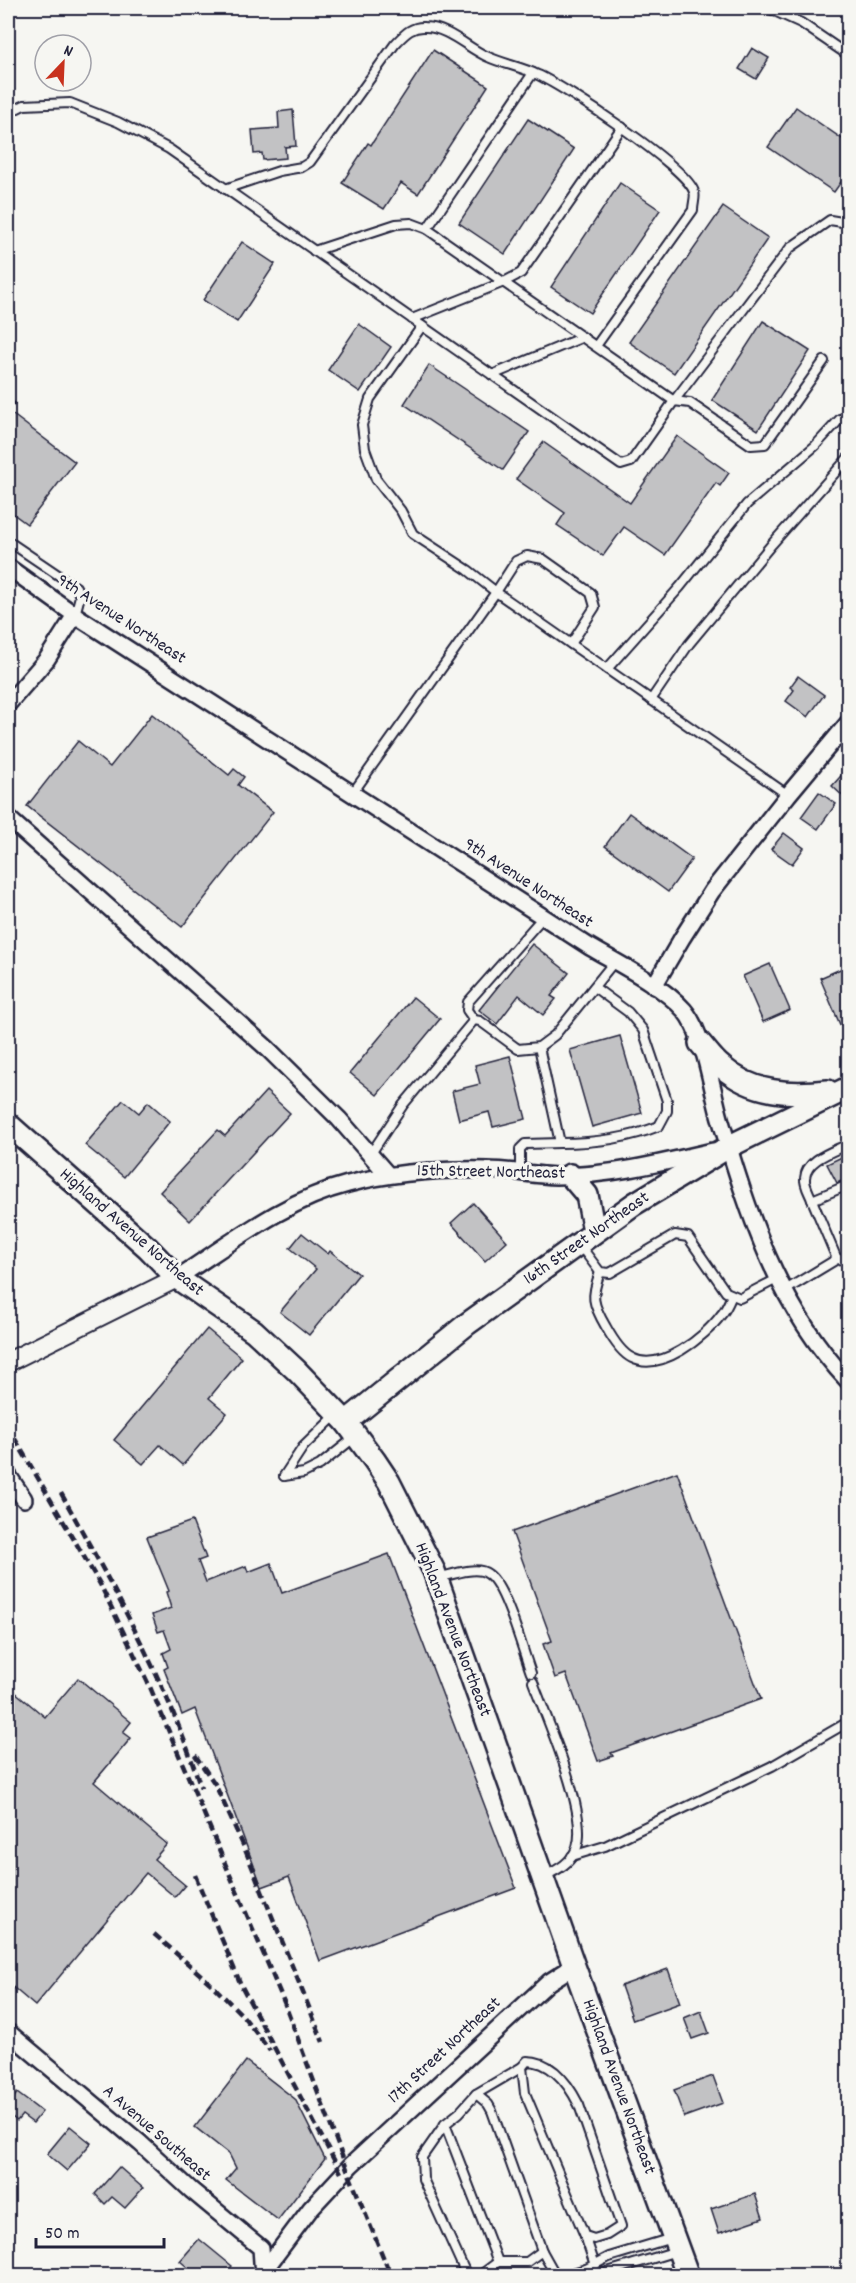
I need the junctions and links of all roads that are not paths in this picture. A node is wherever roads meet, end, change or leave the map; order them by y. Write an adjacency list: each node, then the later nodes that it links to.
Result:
1 (768, 8): 2 (lane)
2 (849, 55)
3 (533, 73): 5 (lane); 6 (lane); 8 (lane)
4 (8, 113): 6 (lane)
5 (622, 127): 10 (lane); 14 (lane)
6 (225, 189): 9 (lane)
7 (849, 223): 17 (lane)
8 (427, 229): 9 (lane); 10 (lane)
9 (314, 251): 11 (lane)
10 (504, 282): 11 (lane); 13 (lane)
11 (412, 320): 12 (lane)
12 (422, 326): 16 (lane); 22 (lane)
13 (582, 337): 14 (lane); 16 (lane)
14 (596, 346): 17 (lane)
15 (824, 360): 17 (lane)
16 (492, 375): 17 (lane)
17 (674, 402)
18 (849, 423): 25 (lane)
19 (849, 458): 26 (lane)
20 (9, 545): 23 (lane)
21 (8, 567): 23 (street, 9th Avenue Northeast)
22 (496, 592): 24 (lane); 24 (lane); 29 (lane)
23 (75, 615): 27 (street); 29 (street, 9th Avenue Northeast)
24 (571, 644): 25 (lane)
25 (607, 669): 26 (lane)
26 (651, 699): 30 (lane)
27 (8, 704)
28 (849, 723): 30 (street)
29 (352, 794): 32 (street, 9th Avenue Northeast)
30 (788, 795): 34 (street)
31 (8, 819): 44 (street)
32 (543, 916): 33 (street, 9th Avenue Northeast); 36 (lane)
33 (614, 962): 34 (street, 9th Avenue Northeast); 35 (lane)
34 (654, 986): 37 (street, 9th Avenue Northeast)
35 (594, 987): 38 (lane); 41 (lane)
36 (474, 1020): 38 (lane); 44 (lane)
37 (700, 1043): 39 (main road); 43 (street, 9th Avenue Northeast)
38 (539, 1047): 41 (lane)
39 (848, 1089): 43 (main road, 16th Street Northeast)
40 (8, 1124): 54 (main road, Highland Avenue Northeast)
41 (560, 1143): 45 (lane)
42 (849, 1144): 49 (lane)
43 (730, 1146): 47 (street, 15th Street Northeast); 50 (main road, 16th Street Northeast); 55 (street, 9th Avenue Northeast)
44 (370, 1155): 46 (street)
45 (519, 1174): 46 (street, 15th Street Northeast); 47 (street, 15th Street Northeast)
46 (388, 1175): 54 (street, 15th Street Northeast)
47 (570, 1175): 50 (main road)
48 (849, 1185): 49 (lane)
49 (812, 1200): 51 (lane)
50 (586, 1237): 53 (lane); 59 (main road, 16th Street Northeast)
51 (837, 1259): 52 (lane); 55 (lane)
52 (849, 1260)
53 (600, 1272): 56 (lane); 56 (lane)
54 (177, 1278): 57 (street, 15th Street Northeast); 59 (main road, Highland Avenue Northeast)
55 (781, 1285): 56 (lane); 58 (street, 9th Avenue Northeast)
56 (732, 1295)
57 (8, 1362)
58 (849, 1381)
59 (347, 1424): 59 (lane); 62 (main road, Highland Avenue Northeast)
60 (8, 1475): 61 (street)
61 (24, 1499)
62 (436, 1578): 63 (lane); 67 (main road, Highland Avenue Northeast)
63 (531, 1673)
64 (534, 1682): 66 (lane)
65 (849, 1722): 66 (lane)
66 (572, 1856): 67 (lane)
67 (543, 1877): 68 (main road, Highland Avenue Northeast)
68 (574, 1966): 74 (main road, Highland Avenue Northeast); 79 (street, 17th Street Northeast)
69 (8, 2032): 79 (street, A Avenue Southeast)
70 (522, 2067): 71 (lane); 73 (lane); 73 (lane)
71 (476, 2094): 72 (lane); 75 (lane)
72 (445, 2124): 76 (lane); 80 (lane)
73 (585, 2236): 77 (lane)
74 (676, 2244): 77 (lane); 78 (lane); 84 (main road, Highland Avenue Northeast)
75 (542, 2252): 76 (lane); 82 (lane)
76 (498, 2262): 81 (lane)
77 (595, 2265): 78 (lane)
78 (586, 2269): 83 (lane)
79 (262, 2274)
80 (467, 2276)
81 (478, 2276)
82 (556, 2276)
83 (562, 2276)
84 (688, 2276)

